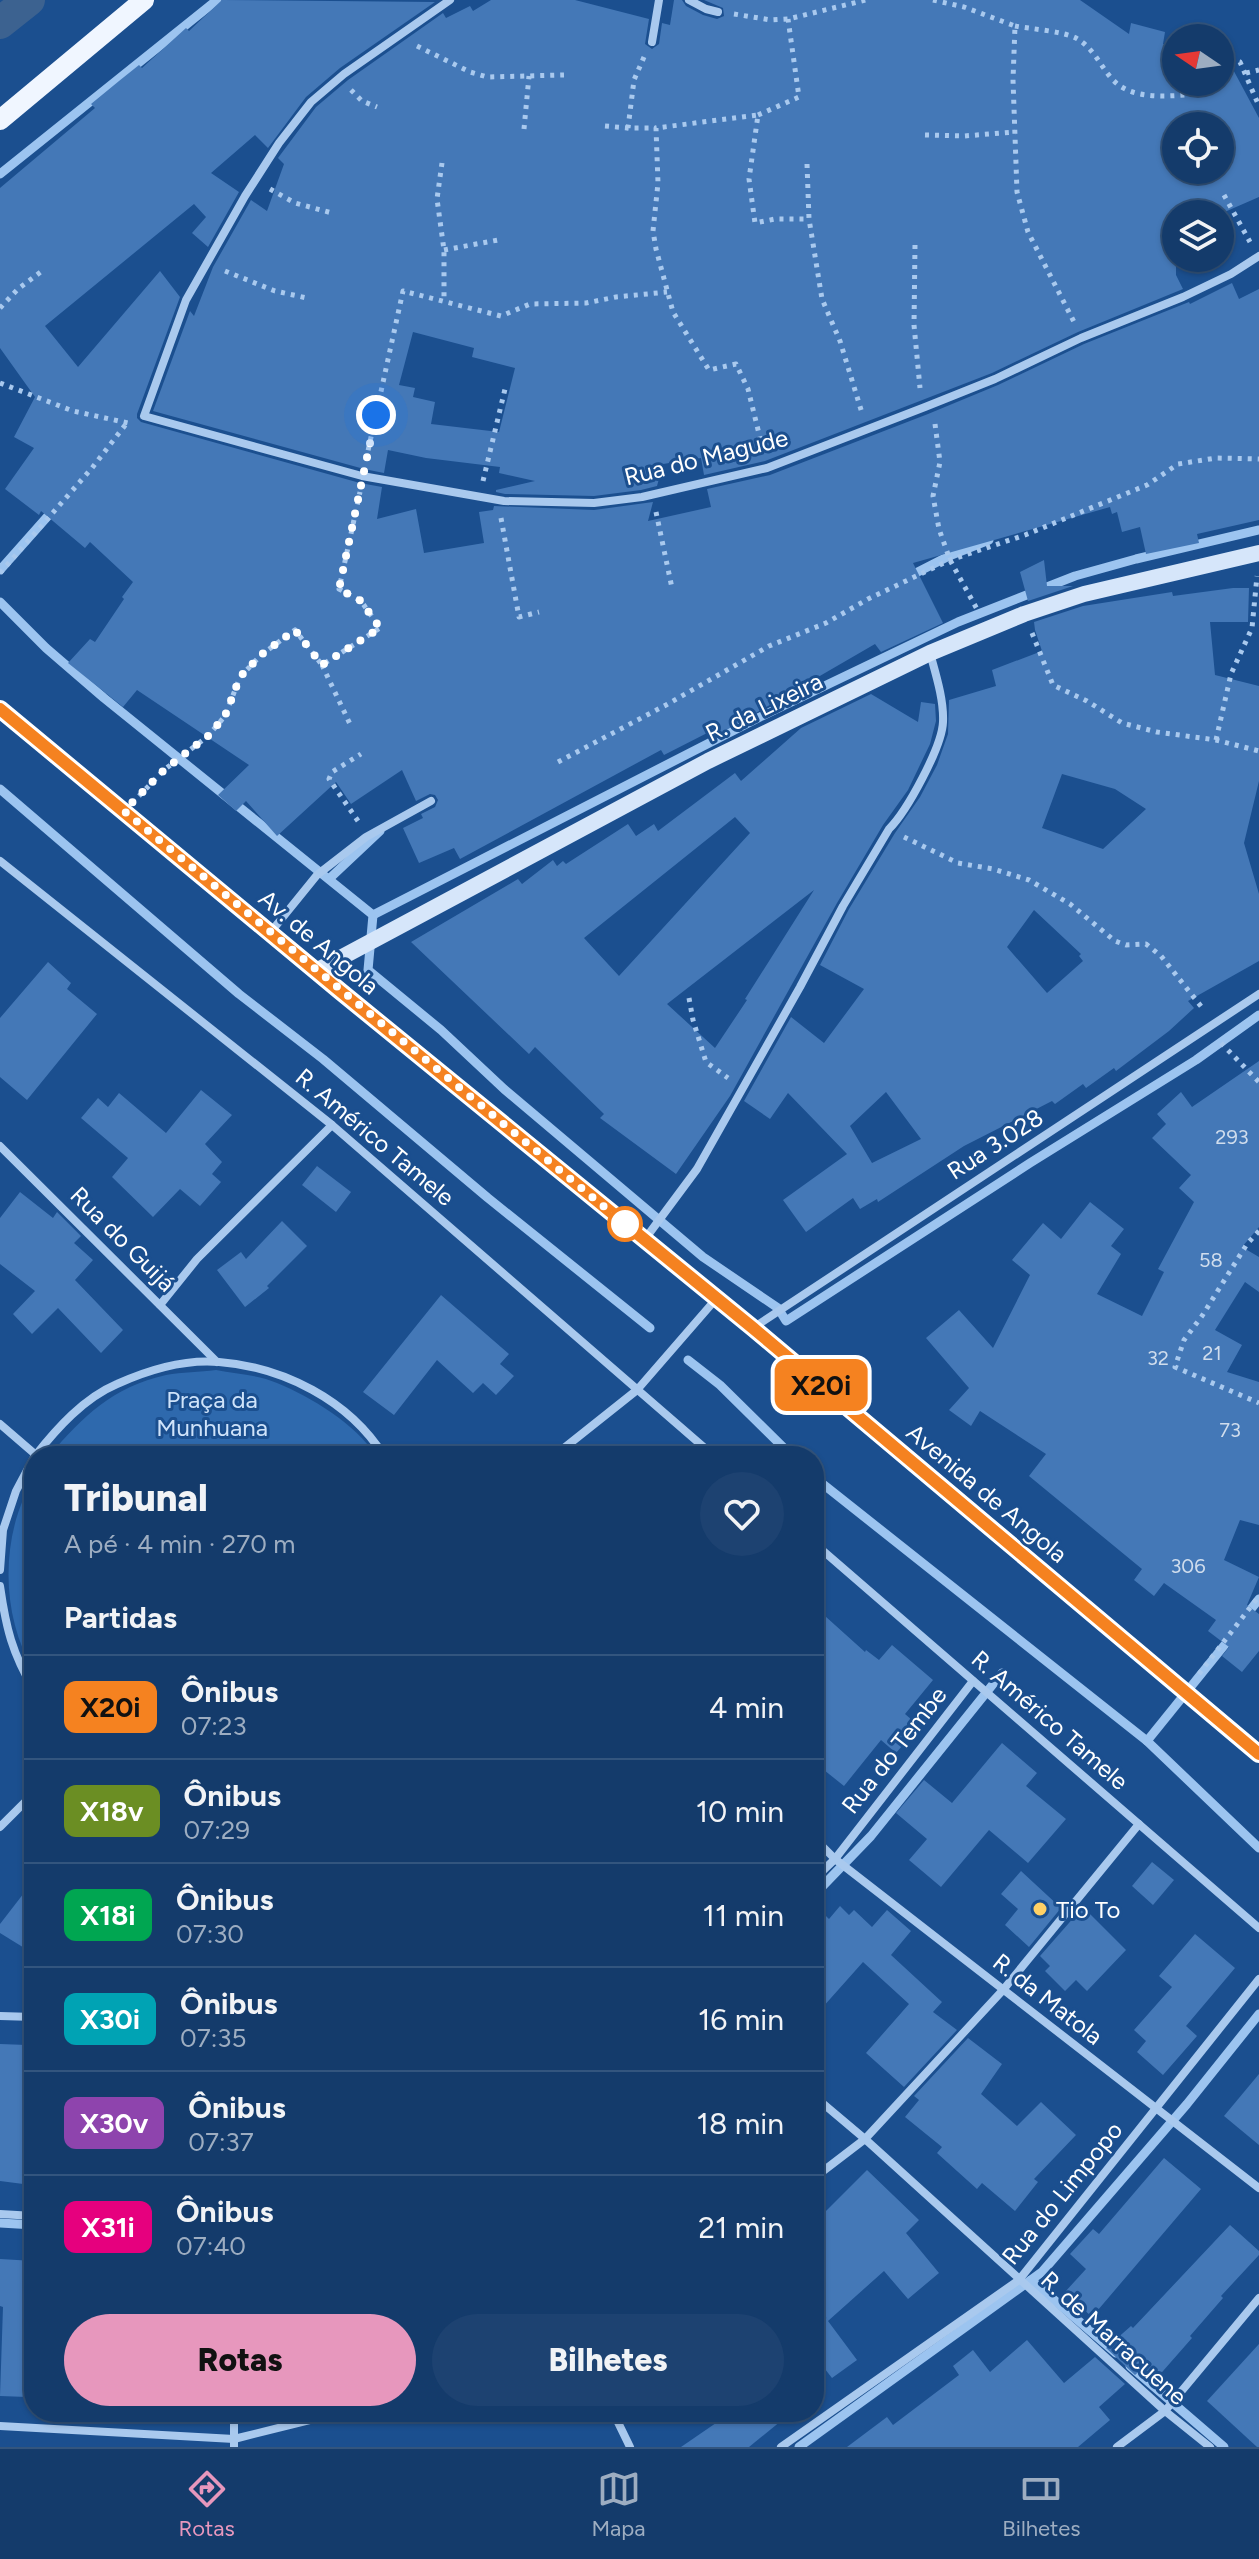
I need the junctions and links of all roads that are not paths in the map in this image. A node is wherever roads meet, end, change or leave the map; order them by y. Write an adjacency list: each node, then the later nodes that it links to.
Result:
1 (144, 0): 7 (main road)
2 (450, 0): 8 (street, Rua do Magude)
3 (659, 0): 6 (street)
4 (689, 0): 5 (street)
5 (718, 12)
6 (652, 42)
7 (0, 120)
8 (1259, 256)
9 (1258, 553): 10 (main road, R. da Lixeira)
10 (930, 653): 15 (main road, R. da Lixeira); 20 (street)
11 (0, 709): 14 (main road, Av. de Angola)
12 (431, 801): 14 (street)
13 (0, 861): 17 (street, R. Américo Tamele)
14 (270, 933): 15 (main road, Av. de Angola)
15 (316, 971): 19 (main road, Av. de Angola)
16 (1259, 994): 23 (street, Rua 3.028)
17 (332, 1125): 22 (street); 25 (street, R. Américo Tamele)
18 (0, 1146): 22 (street, Rua do Guijá)
19 (608, 1210): 20 (main road, Avenida de Angola)
20 (643, 1238): 21 (main road, Avenida de Angola)
21 (716, 1299): 23 (main road, Avenida de Angola); 25 (street)
22 (160, 1305): 24 (street, Rua do Guijá)
23 (753, 1328): 40 (main road, Avenida de Angola)
24 (217, 1362): 28 (street); 29 (street)
25 (637, 1390): 30 (street); 31 (street, R. Américo Tamele)
26 (0, 1424): 27 (street)
27 (24, 1446)
28 (44, 1446)
29 (378, 1446)
30 (567, 1446)
31 (702, 1446)
32 (24, 1476): 33 (street)
33 (2, 1530): 35 (street)
34 (824, 1552): 39 (street, R. Américo Tamele)
35 (0, 1570)
36 (0, 1586): 37 (street)
37 (3, 1630): 38 (street)
38 (24, 1674)
39 (973, 1681): 42 (street, R. Américo Tamele); 45 (street, Rua do Tembe)
40 (1259, 1754)
41 (24, 1803): 43 (street)
42 (1139, 1824): 47 (street, R. Américo Tamele); 49 (street)
43 (0, 1827)
44 (824, 1848): 45 (street, R. da Matola)
45 (835, 1859): 46 (street, Rua do Tembe); 49 (street, R. da Matola)
46 (824, 1869)
47 (1259, 1928)
48 (1259, 1979): 53 (street, Rua do Limpopo)
49 (1003, 1990): 53 (street, R. da Matola); 54 (street)
50 (0, 2016): 51 (street)
51 (24, 2017)
52 (824, 2104): 54 (street, R. de Marracuene)
53 (1156, 2108): 56 (street, R. da Matola); 59 (street, Rua do Limpopo)
54 (865, 2139): 55 (street); 59 (street, R. de Marracuene)
55 (824, 2170)
56 (1259, 2188)
57 (0, 2214): 58 (street)
58 (24, 2215)
59 (1019, 2280): 61 (street, R. de Marracuene); 62 (street, Rua do Limpopo)
60 (1259, 2298): 61 (street)
61 (1165, 2411): 71 (street); 72 (street, R. de Marracuene)
62 (824, 2417)
63 (234, 2422): 68 (street)
64 (307, 2422): 68 (street)
65 (618, 2422): 69 (street)
66 (817, 2422): 70 (street, Rua do Limpopo)
67 (0, 2426): 68 (street)
68 (234, 2443)
69 (630, 2447)
70 (781, 2447)
71 (1117, 2447)
72 (1210, 2447)

